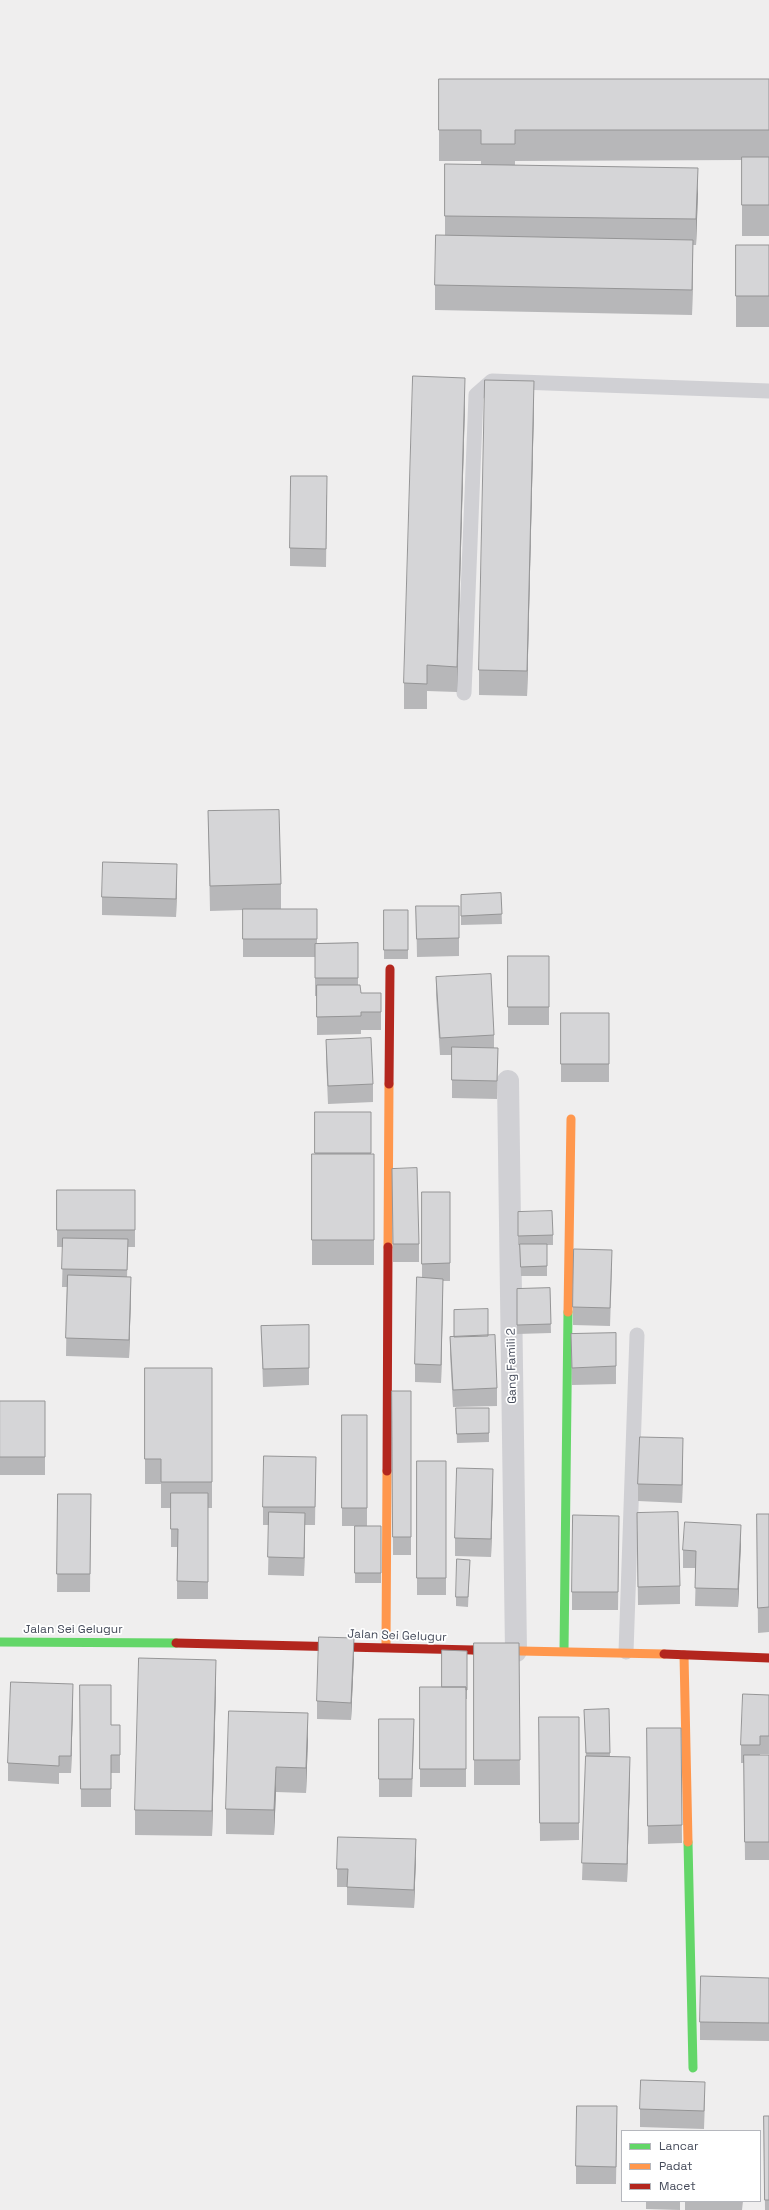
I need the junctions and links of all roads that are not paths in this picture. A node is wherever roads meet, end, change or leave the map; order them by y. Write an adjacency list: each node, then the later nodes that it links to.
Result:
1 (769, 391): 2 (lane)
2 (464, 693)
3 (390, 969): 8 (street)
4 (508, 1081): 9 (street, Gang Famili 2)
5 (571, 1118): 10 (street)
6 (637, 1335): 11 (lane)
7 (0, 1642): 8 (street, Jalan Sei Gelugur)
8 (386, 1647): 9 (street, Jalan Sei Gelugur)
9 (516, 1651): 10 (street, Jalan Sei Gelugur)
10 (564, 1651): 11 (street, Jalan Sei Gelugur)
11 (626, 1652): 12 (street, Jalan Sei Gelugur)
12 (684, 1655): 13 (street, Jalan Sei Gelugur); 14 (street)
13 (769, 1658)
14 (692, 2068)

